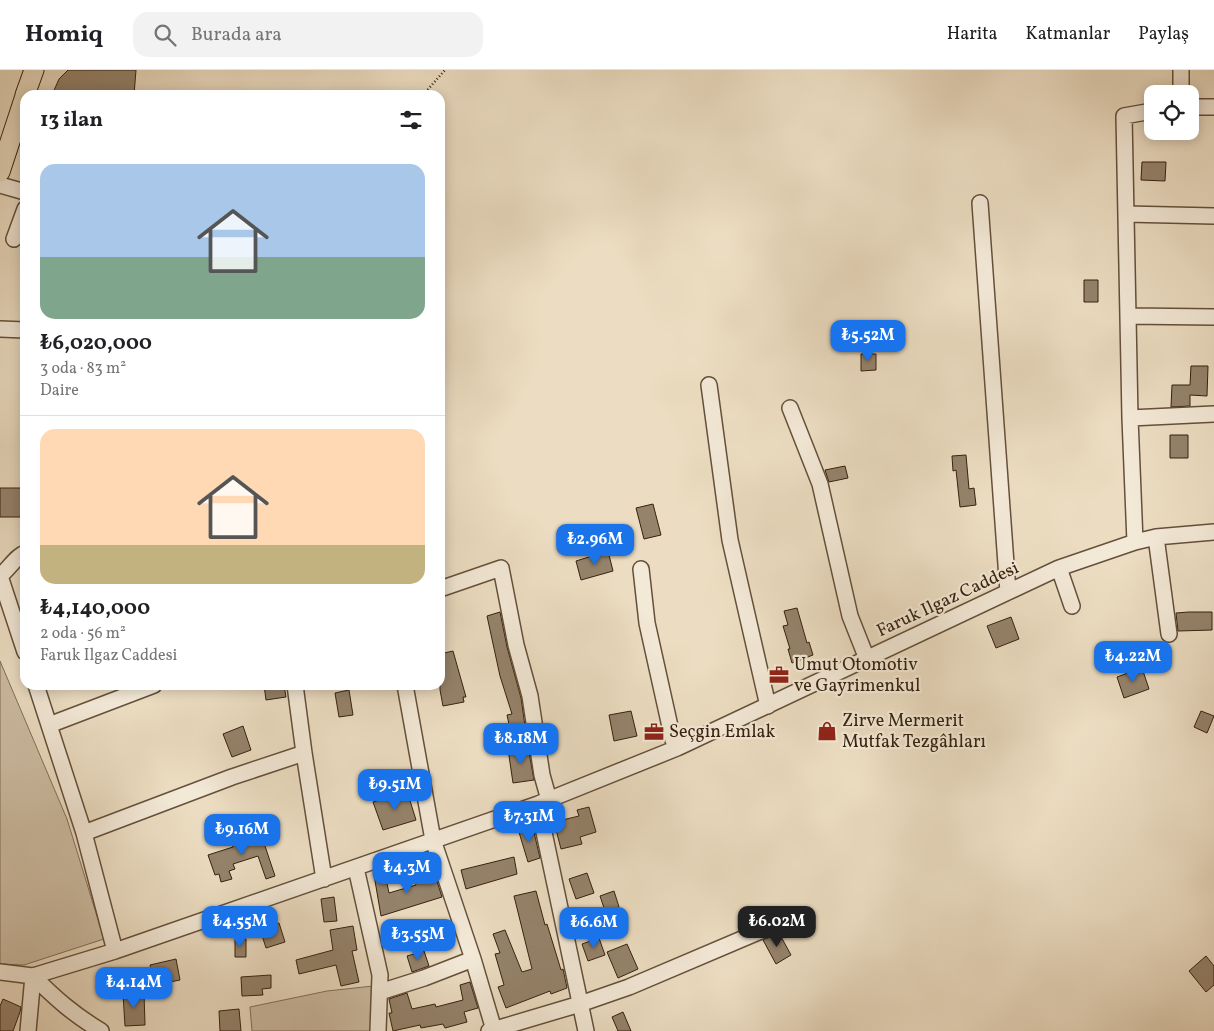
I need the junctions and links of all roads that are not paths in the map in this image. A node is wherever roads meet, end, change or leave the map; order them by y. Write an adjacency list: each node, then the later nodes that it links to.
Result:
1 (34, 70): 4 (main road)
2 (1181, 70): 3 (street)
3 (1180, 85)
4 (27, 90)
5 (1199, 107): 6 (street)
6 (1214, 107)
7 (20, 111): 9 (main road)
8 (1144, 112): 13 (street)
9 (0, 172)
10 (0, 185): 11 (street)
11 (20, 191)
12 (980, 203): 32 (street)
13 (1126, 214): 14 (street); 17 (street)
14 (1214, 216)
15 (20, 223): 16 (street)
16 (14, 239)
17 (1128, 316): 18 (street); 24 (street)
18 (1214, 317)
19 (0, 330): 20 (street)
20 (20, 330)
21 (709, 385): 41 (street)
22 (790, 408): 36 (street)
23 (1214, 414): 24 (street)
24 (1130, 418): 27 (street)
25 (1214, 532): 26 (street, Faruk Ilgaz Caddesi)
26 (1156, 537): 27 (street, Faruk Ilgaz Caddesi); 34 (street)
27 (1134, 542): 29 (street, Faruk Ilgaz Caddesi)
28 (20, 556): 35 (street)
29 (1059, 568): 32 (street, Faruk Ilgaz Caddesi); 33 (street)
30 (641, 569): 43 (street)
31 (445, 587): 45 (street)
32 (1008, 592): 36 (street, Faruk Ilgaz Caddesi)
33 (1072, 606)
34 (1169, 634)
35 (20, 637)
36 (867, 659): 41 (street, Faruk Ilgaz Caddesi)
37 (38, 690): 42 (street)
38 (141, 690): 42 (street)
39 (296, 690): 44 (street)
40 (406, 690): 47 (street)
41 (768, 706): 43 (street, Faruk Ilgaz Caddesi)
42 (49, 725): 46 (street)
43 (677, 748): 45 (street, Faruk Ilgaz Caddesi)
44 (304, 753): 46 (street); 49 (street)
45 (543, 802): 47 (street, Faruk Ilgaz Caddesi); 56 (street)
46 (84, 833): 51 (street)
47 (433, 840): 48 (street, Faruk Ilgaz Caddesi); 52 (street)
48 (356, 868): 49 (street, Faruk Ilgaz Caddesi); 55 (street)
49 (324, 880): 51 (street, Faruk Ilgaz Caddesi)
50 (782, 922): 56 (street)
51 (115, 951): 54 (street, Faruk Ilgaz Caddesi)
52 (473, 959): 55 (street); 57 (street)
53 (0, 972): 54 (street, Faruk Ilgaz Caddesi)
54 (33, 976): 58 (street); 59 (street)
55 (380, 992): 60 (street)
56 (580, 1004): 57 (street); 61 (street)
57 (492, 1030)
58 (28, 1031)
59 (101, 1031)
60 (378, 1031)
61 (586, 1031)

